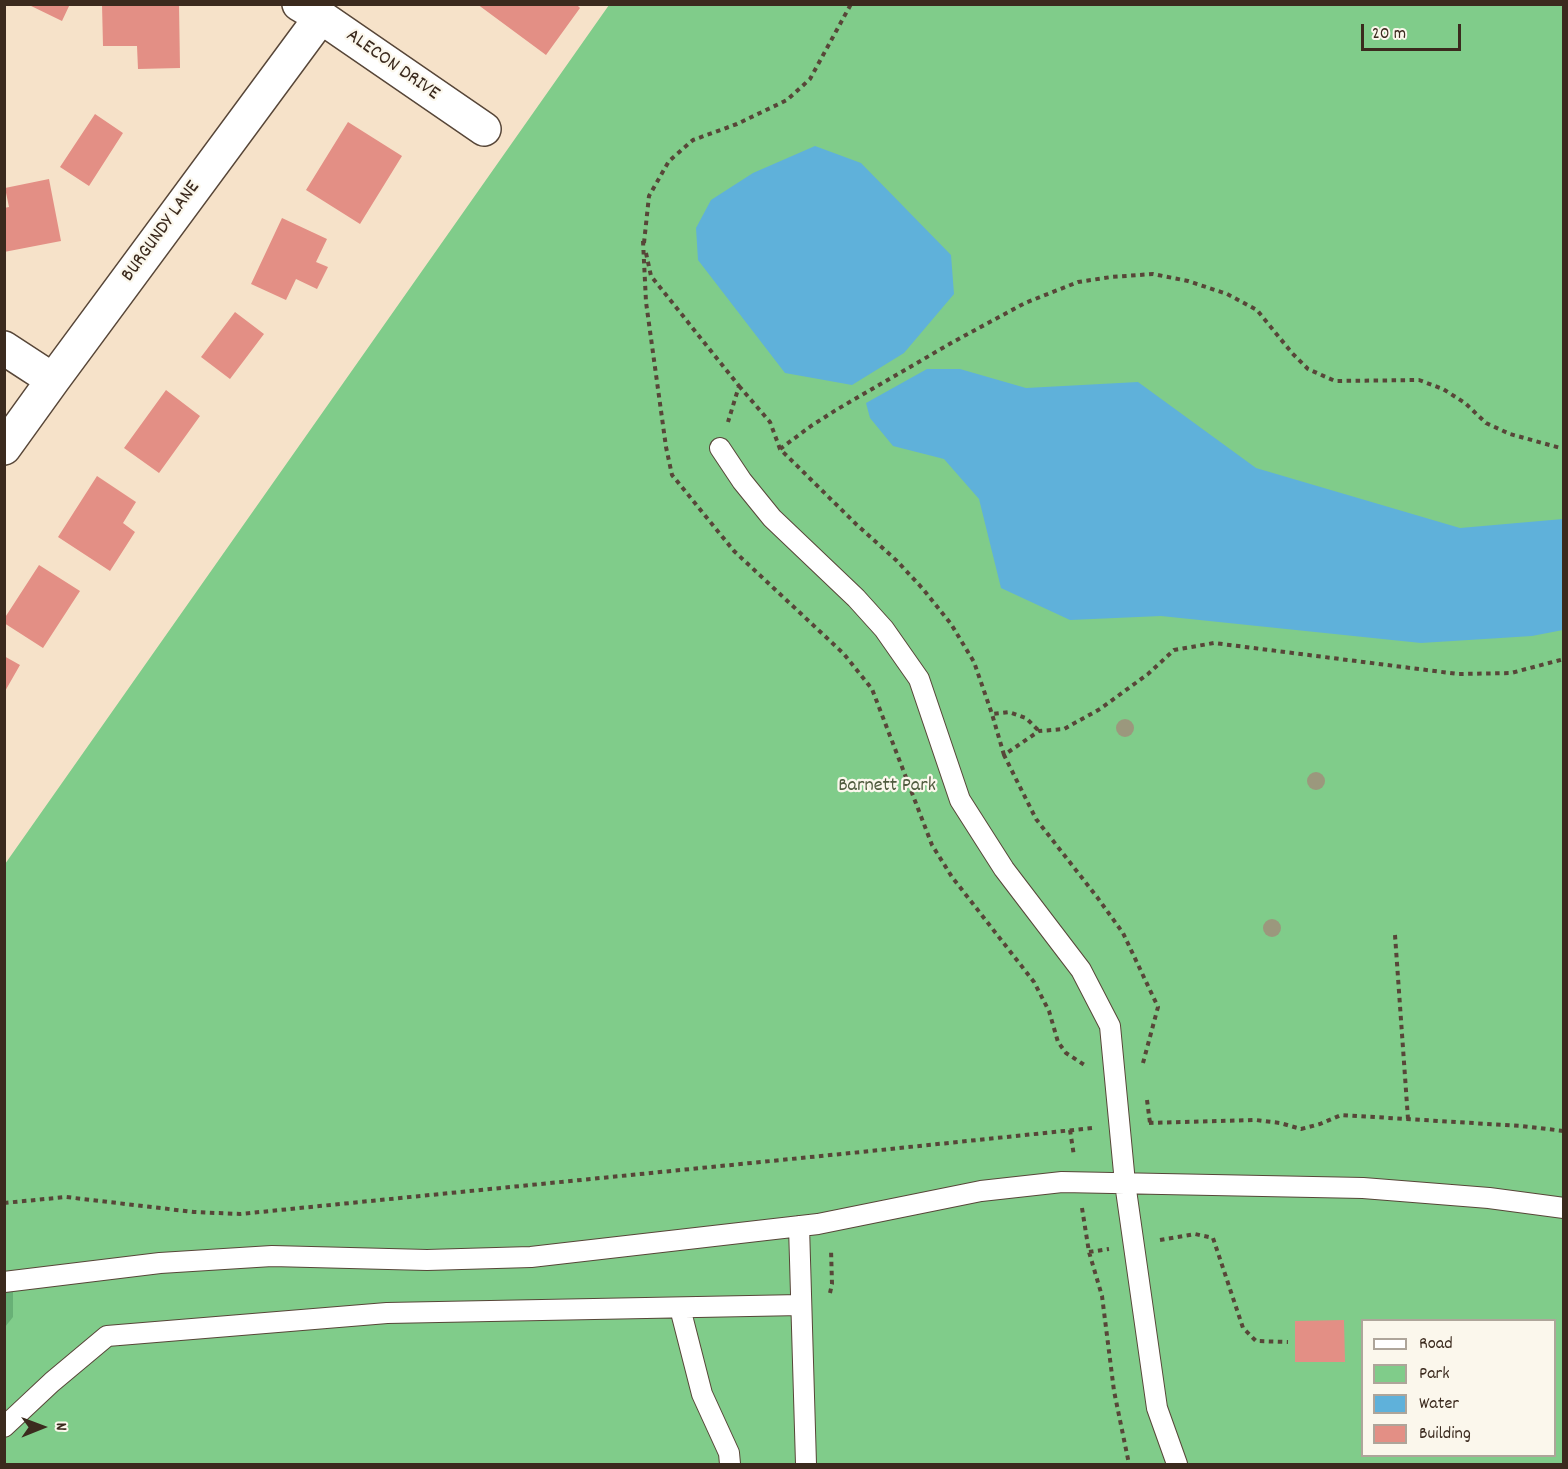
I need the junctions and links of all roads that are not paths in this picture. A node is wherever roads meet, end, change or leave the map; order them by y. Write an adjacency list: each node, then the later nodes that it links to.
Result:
1 (310, 11): 2 (street, ALECON DRIVE); 4 (street, BURGUNDY LANE)
2 (484, 129)
3 (4, 348): 4 (street)
4 (53, 380): 5 (street, BURGUNDY LANE)
5 (4, 448)
6 (720, 448): 7 (lane)
7 (1125, 1183): 8 (lane); 9 (lane); 16 (lane)
8 (1563, 1208)
9 (799, 1226): 10 (lane); 11 (lane)
10 (4, 1282)
11 (801, 1305): 12 (lane); 15 (lane)
12 (680, 1308): 13 (lane); 14 (lane)
13 (4, 1427)
14 (730, 1464)
15 (806, 1464)
16 (1177, 1464)

